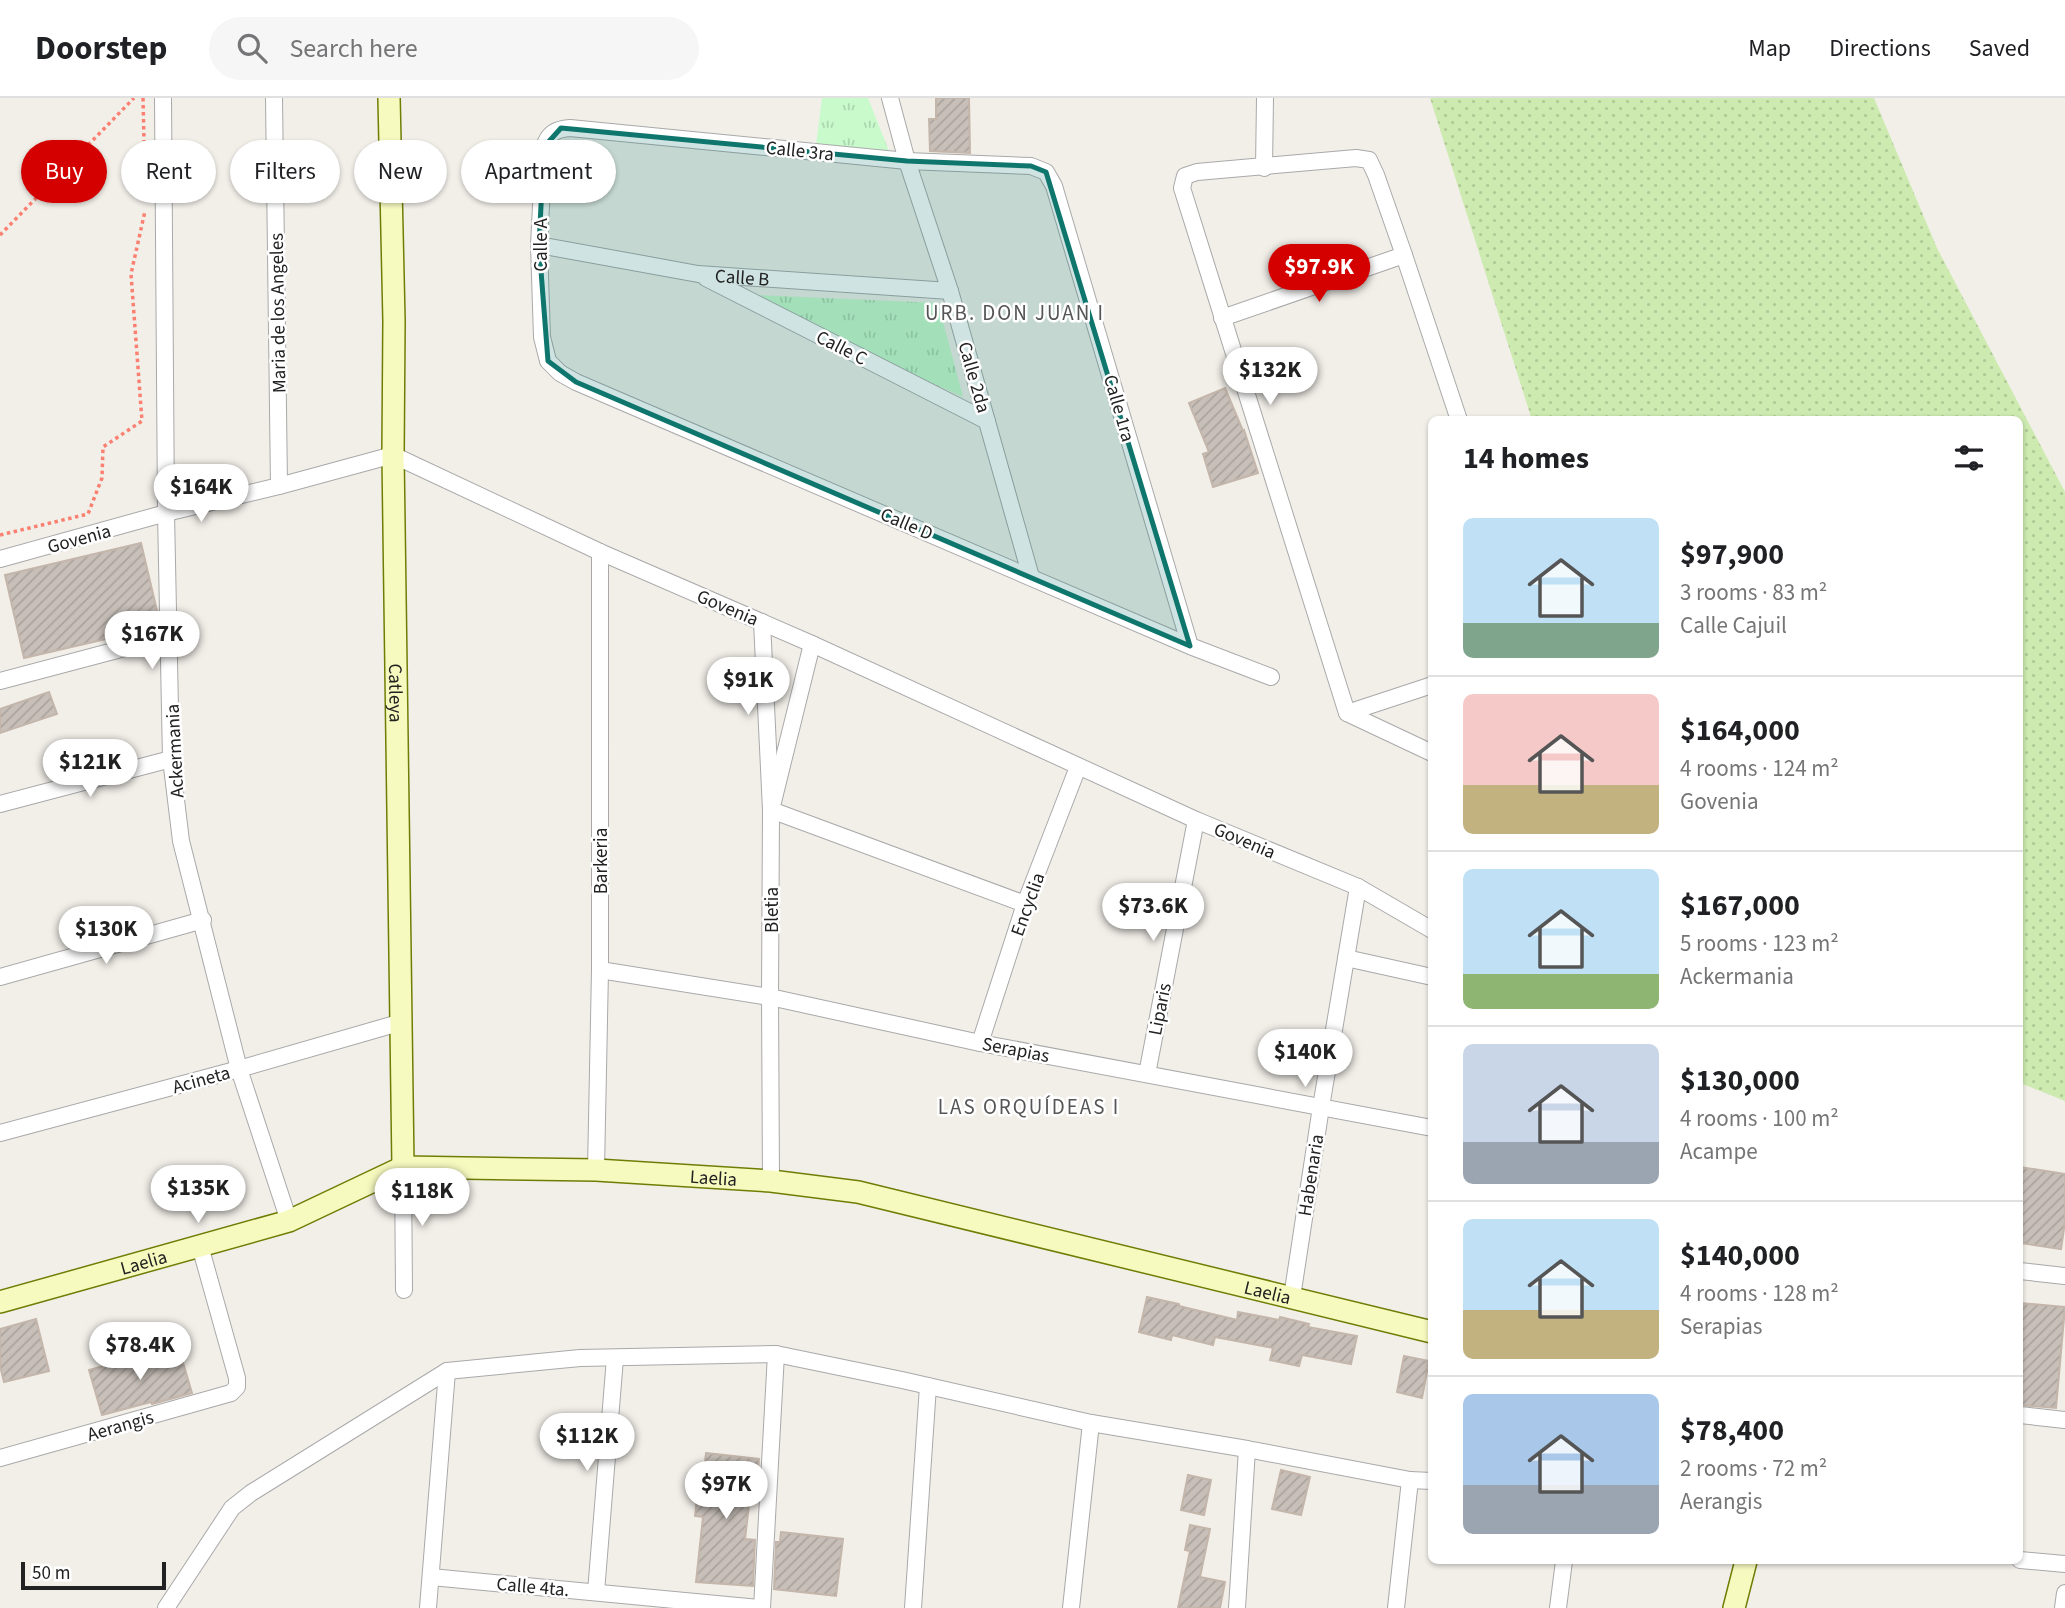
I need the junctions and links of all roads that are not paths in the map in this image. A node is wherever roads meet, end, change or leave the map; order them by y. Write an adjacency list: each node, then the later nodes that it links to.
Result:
1 (163, 98): 20 (street, Ackermania)
2 (274, 98): 19 (street, Maria de los Angeles)
3 (389, 98): 18 (street, Catleya)
4 (891, 98): 7 (street, Calle 2da)
5 (1265, 98): 8 (street)
6 (553, 132): 7 (street, Calle 3ra); 10 (street, Calle A)
7 (907, 161): 9 (street, Calle 3ra); 13 (street, Calle 2da)
8 (1264, 168): 11 (street); 14 (street)
9 (1046, 172): 27 (street, Calle 1ra)
10 (539, 245): 12 (street, Calle B); 15 (street, Calle A)
11 (1404, 255): 14 (street); 16 (street)
12 (698, 274): 13 (street, Calle B); 17 (street, Calle C)
13 (950, 291): 17 (street, Calle 2da)
14 (1222, 318): 31 (street)
15 (548, 361): 23 (street, Calle D)
16 (1458, 416)
17 (987, 421): 23 (street, Calle 2da)
18 (393, 455): 19 (street, Govenia); 21 (street, Govenia); 47 (street, Catleya)
19 (279, 486): 20 (street, Govenia)
20 (166, 513): 22 (street, Govenia); 25 (street, Ackermania)
21 (600, 552): 24 (street, Govenia); 43 (street, Barkeria)
22 (0, 559)
23 (1031, 577): 27 (street, Calle D)
24 (762, 622): 26 (street, Govenia); 36 (street)
25 (170, 636): 29 (street); 33 (street, Ackermania)
26 (812, 644): 34 (street, Govenia); 36 (street, Bletia)
27 (1190, 646): 28 (street, Calle D)
28 (1271, 677)
29 (0, 681)
30 (1428, 686): 31 (street)
31 (1347, 713): 32 (street)
32 (1428, 751)
33 (171, 759): 35 (street); 40 (street, Ackermania)
34 (1078, 767): 37 (street, Govenia); 39 (street, Encyclia)
35 (0, 804)
36 (771, 810): 39 (street); 46 (street, Bletia)
37 (1196, 820): 38 (street, Govenia); 50 (street, Liparis)
38 (1358, 887): 41 (street, Govenia); 42 (street, Habenaria)
39 (1025, 904): 48 (street, Encyclia)
40 (203, 920): 44 (street); 49 (street, Ackermania)
41 (1428, 928)
42 (1346, 958): 45 (street); 51 (street, Habenaria)
43 (600, 971): 46 (street, Serapias); 55 (street, Barkeria)
44 (0, 976)
45 (1428, 976)
46 (770, 997): 48 (street, Serapias); 56 (street, Bletia)
47 (402, 1022): 49 (street, Acineta); 54 (street, Catleya)
48 (980, 1042): 50 (street, Serapias)
49 (239, 1069): 53 (street, Acineta); 57 (street, Ackermania)
50 (1147, 1074): 51 (street, Serapias)
51 (1321, 1107): 52 (street, Serapias); 62 (street, Habenaria)
52 (1428, 1127)
53 (0, 1133)
54 (403, 1167): 55 (street, Laelia); 57 (street, Laelia); 61 (street, Catleya)
55 (596, 1170): 56 (street, Laelia)
56 (771, 1181): 62 (street, Laelia)
57 (289, 1221): 58 (street, Laelia)
58 (200, 1246): 63 (street, Laelia); 73 (street, Aerangis)
59 (2023, 1271): 60 (street)
60 (2065, 1276)
61 (404, 1290)
62 (1292, 1297): 64 (street, Laelia)
63 (0, 1302)
64 (1428, 1331)
65 (776, 1354): 66 (street); 68 (street); 85 (street)
66 (615, 1358): 67 (street); 81 (street)
67 (447, 1371): 80 (street); 83 (street)
68 (928, 1386): 71 (street); 86 (street)
69 (2023, 1415): 70 (street)
70 (2065, 1420)
71 (1091, 1423): 72 (street); 87 (street)
72 (1247, 1449): 74 (street); 88 (street)
73 (0, 1458)
74 (1410, 1480): 75 (street); 89 (street)
75 (1428, 1481)
76 (2023, 1560): 79 (street)
77 (1564, 1564): 90 (street)
78 (1745, 1564): 91 (street)
79 (2065, 1564)
80 (431, 1577): 81 (street, Calle 4ta.); 84 (street)
81 (596, 1592): 85 (street, Calle 4ta.)
82 (2065, 1592): 92 (street)
83 (166, 1608)
84 (429, 1608)
85 (761, 1608)
86 (913, 1608)
87 (1072, 1608)
88 (1237, 1608)
89 (1396, 1608)
90 (1558, 1608)
91 (1734, 1608)
92 (2063, 1608)

